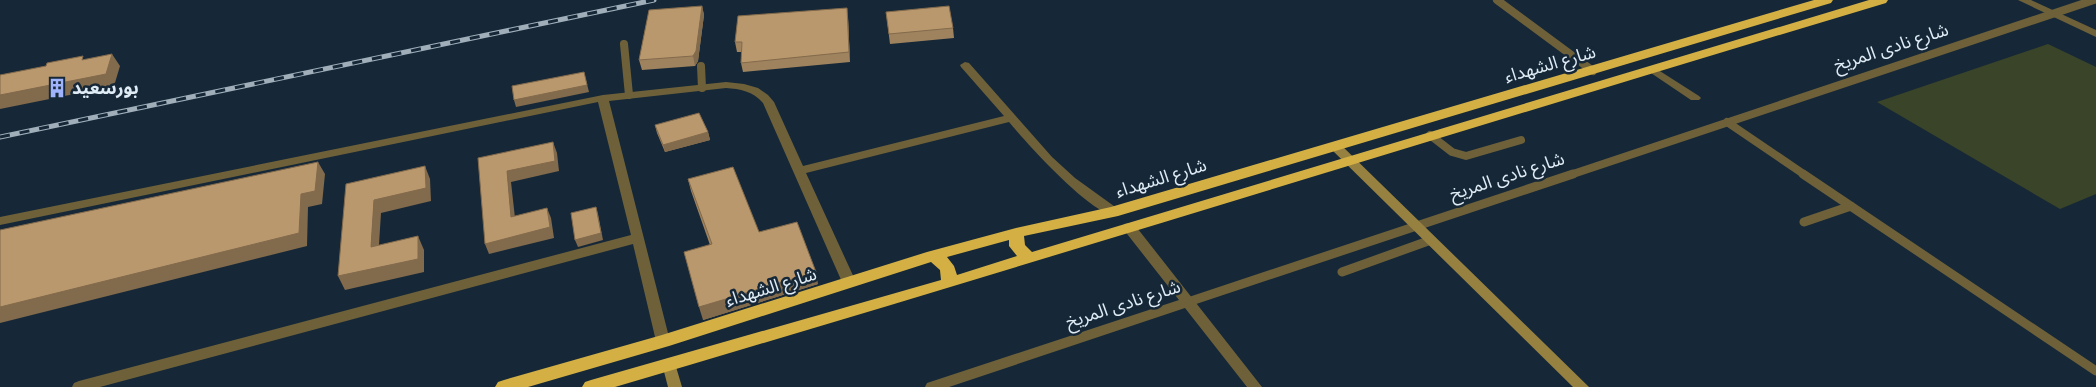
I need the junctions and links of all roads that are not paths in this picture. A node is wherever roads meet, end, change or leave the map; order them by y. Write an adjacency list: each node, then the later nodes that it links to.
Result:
1 (1497, 0): 12 (lane)
2 (1827, 0): 12 (highway, شارع الشهداء)
3 (1882, 0): 11 (highway, شارع الشهداء)
4 (2023, 0): 6 (street)
5 (2094, 0): 6 (lane, شارع نادى المريخ)
6 (2052, 14): 7 (street); 18 (lane, شارع نادى المريخ)
7 (2096, 34)
8 (624, 44): 14 (lane)
9 (965, 65): 17 (street)
10 (701, 66): 13 (lane)
11 (1652, 69): 16 (street); 19 (highway, شارع الشهداء)
12 (1593, 70): 21 (highway, شارع الشهداء)
13 (702, 88): 14 (street); 23 (street)
14 (629, 95): 15 (street)
15 (603, 98): 26 (street); 31 (street)
16 (1695, 98)
17 (1011, 118): 23 (street); 25 (street)
18 (1727, 122): 24 (lane); 28 (lane, شارع نادى المريخ)
19 (1430, 135): 20 (lane); 22 (highway, شارع الشهداء)
20 (1521, 140)
21 (1335, 146): 22 (street); 25 (highway, شارع الشهداء)
22 (1348, 160): 28 (street); 29 (highway, شارع الشهداء)
23 (800, 171): 36 (street)
24 (1851, 206): 27 (lane); 41 (lane)
25 (1113, 212): 30 (highway, شارع الشهداء)
26 (0, 221)
27 (1804, 222)
28 (1417, 226): 32 (street); 38 (lane, شارع نادى المريخ)
29 (1129, 227): 34 (highway, شارع الشهداء); 38 (street)
30 (1016, 233): 33 (highway, شارع الشهداء); 34 (highway)
31 (638, 238): 39 (street); 42 (street)
32 (1431, 240): 35 (lane); 49 (street)
33 (934, 256): 36 (highway, شارع الشهداء); 37 (highway)
34 (1028, 258): 37 (highway, شارع الشهداء)
35 (1342, 272)
36 (849, 282): 39 (highway, شارع الشهداء)
37 (948, 283): 40 (highway, شارع الشهداء)
38 (1188, 302): 47 (street, شارع نادى المريخ); 48 (street)
39 (663, 340): 44 (highway, شارع الشهداء)
40 (669, 364): 45 (highway, شارع الشهداء); 46 (street)
41 (2096, 371)
42 (121, 381): 43 (street)
43 (79, 387)
44 (504, 387)
45 (591, 387)
46 (674, 387)
47 (932, 387)
48 (1255, 387)
49 (1582, 387)

